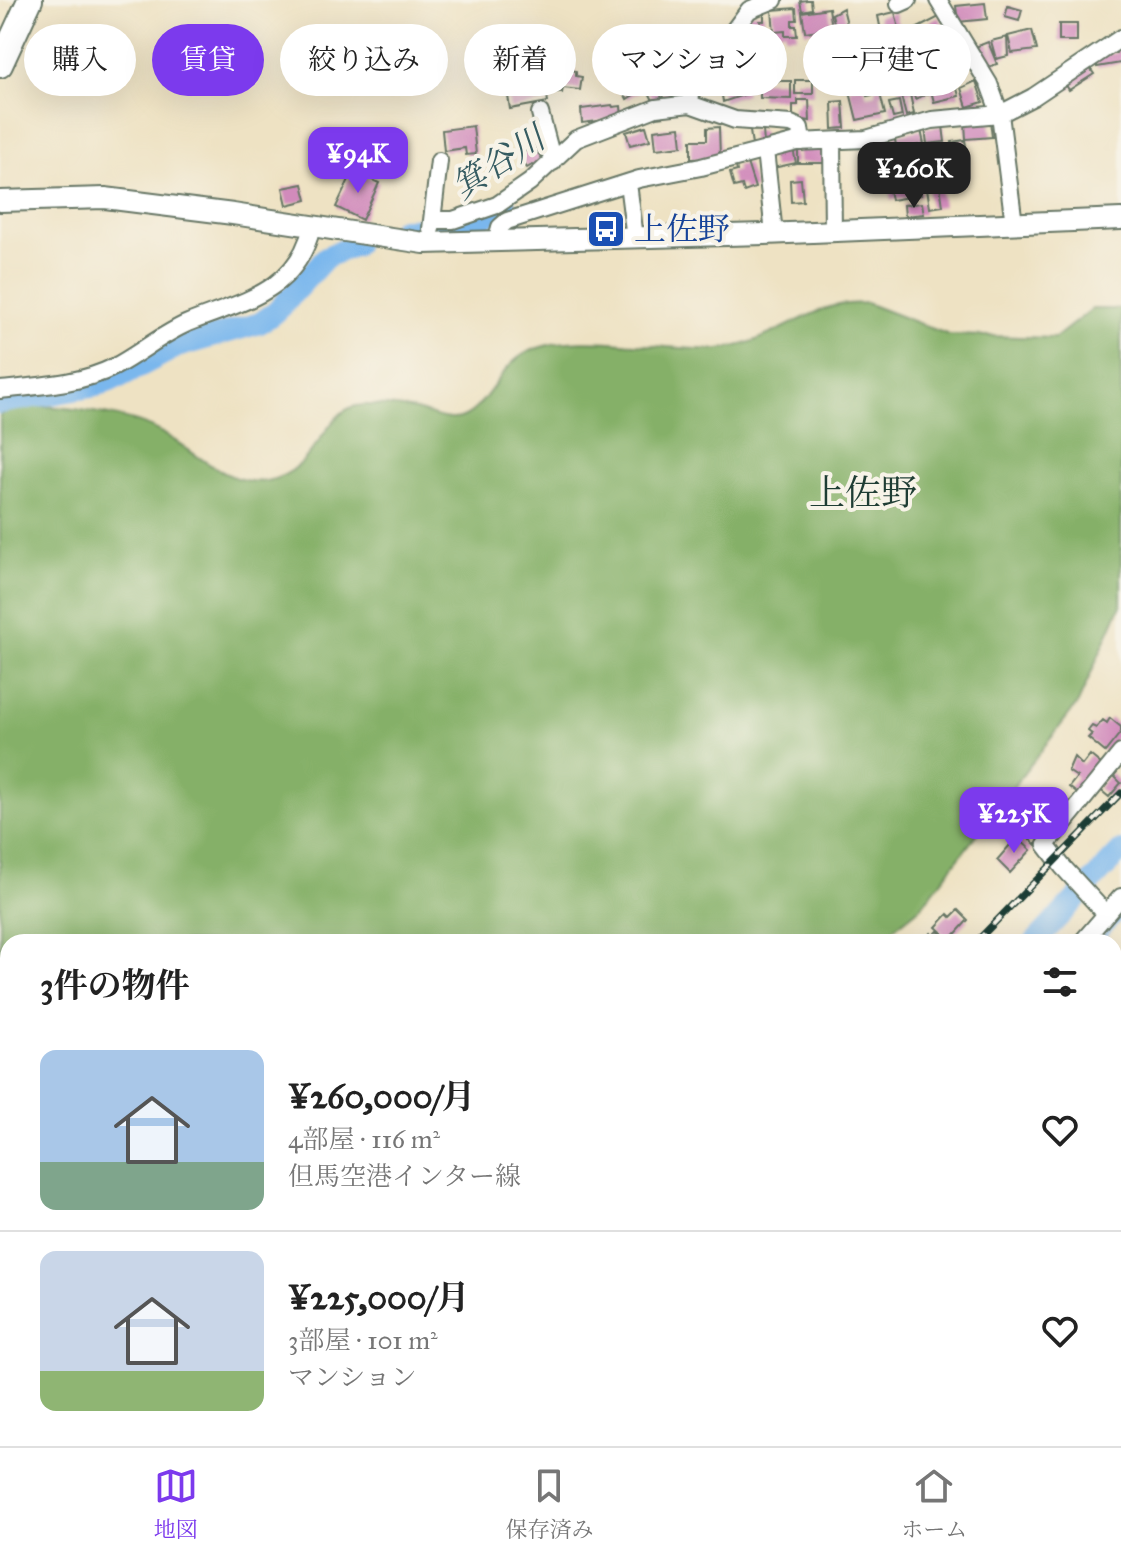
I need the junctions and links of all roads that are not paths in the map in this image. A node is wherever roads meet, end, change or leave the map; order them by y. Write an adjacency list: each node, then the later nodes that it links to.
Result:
1 (30, 0): 5 (highway)
2 (774, 0): 6 (street)
3 (938, 0): 8 (street)
4 (1121, 38): 8 (street)
5 (0, 65)
6 (690, 104): 10 (street); 13 (street)
7 (540, 113): 13 (street)
8 (1000, 114): 9 (street); 19 (street)
9 (832, 141): 10 (street); 21 (street)
10 (802, 142): 11 (street)
11 (765, 150): 14 (street); 23 (street)
12 (439, 161): 18 (street)
13 (553, 162): 16 (street)
14 (628, 183): 22 (street); 24 (street)
15 (0, 201): 20 (main road)
16 (497, 205): 18 (street); 22 (street)
17 (1121, 219): 19 (main road)
18 (432, 220): 25 (street)
19 (1014, 224): 21 (main road)
20 (312, 227): 25 (main road); 26 (street)
21 (833, 231): 23 (main road)
22 (500, 233): 24 (main road); 25 (main road)
23 (774, 234): 24 (main road)
24 (635, 238)
25 (431, 243)
26 (0, 390)
27 (1121, 753): 29 (street)
28 (1121, 897): 29 (street)
29 (1106, 914): 30 (street)
30 (1089, 934)

